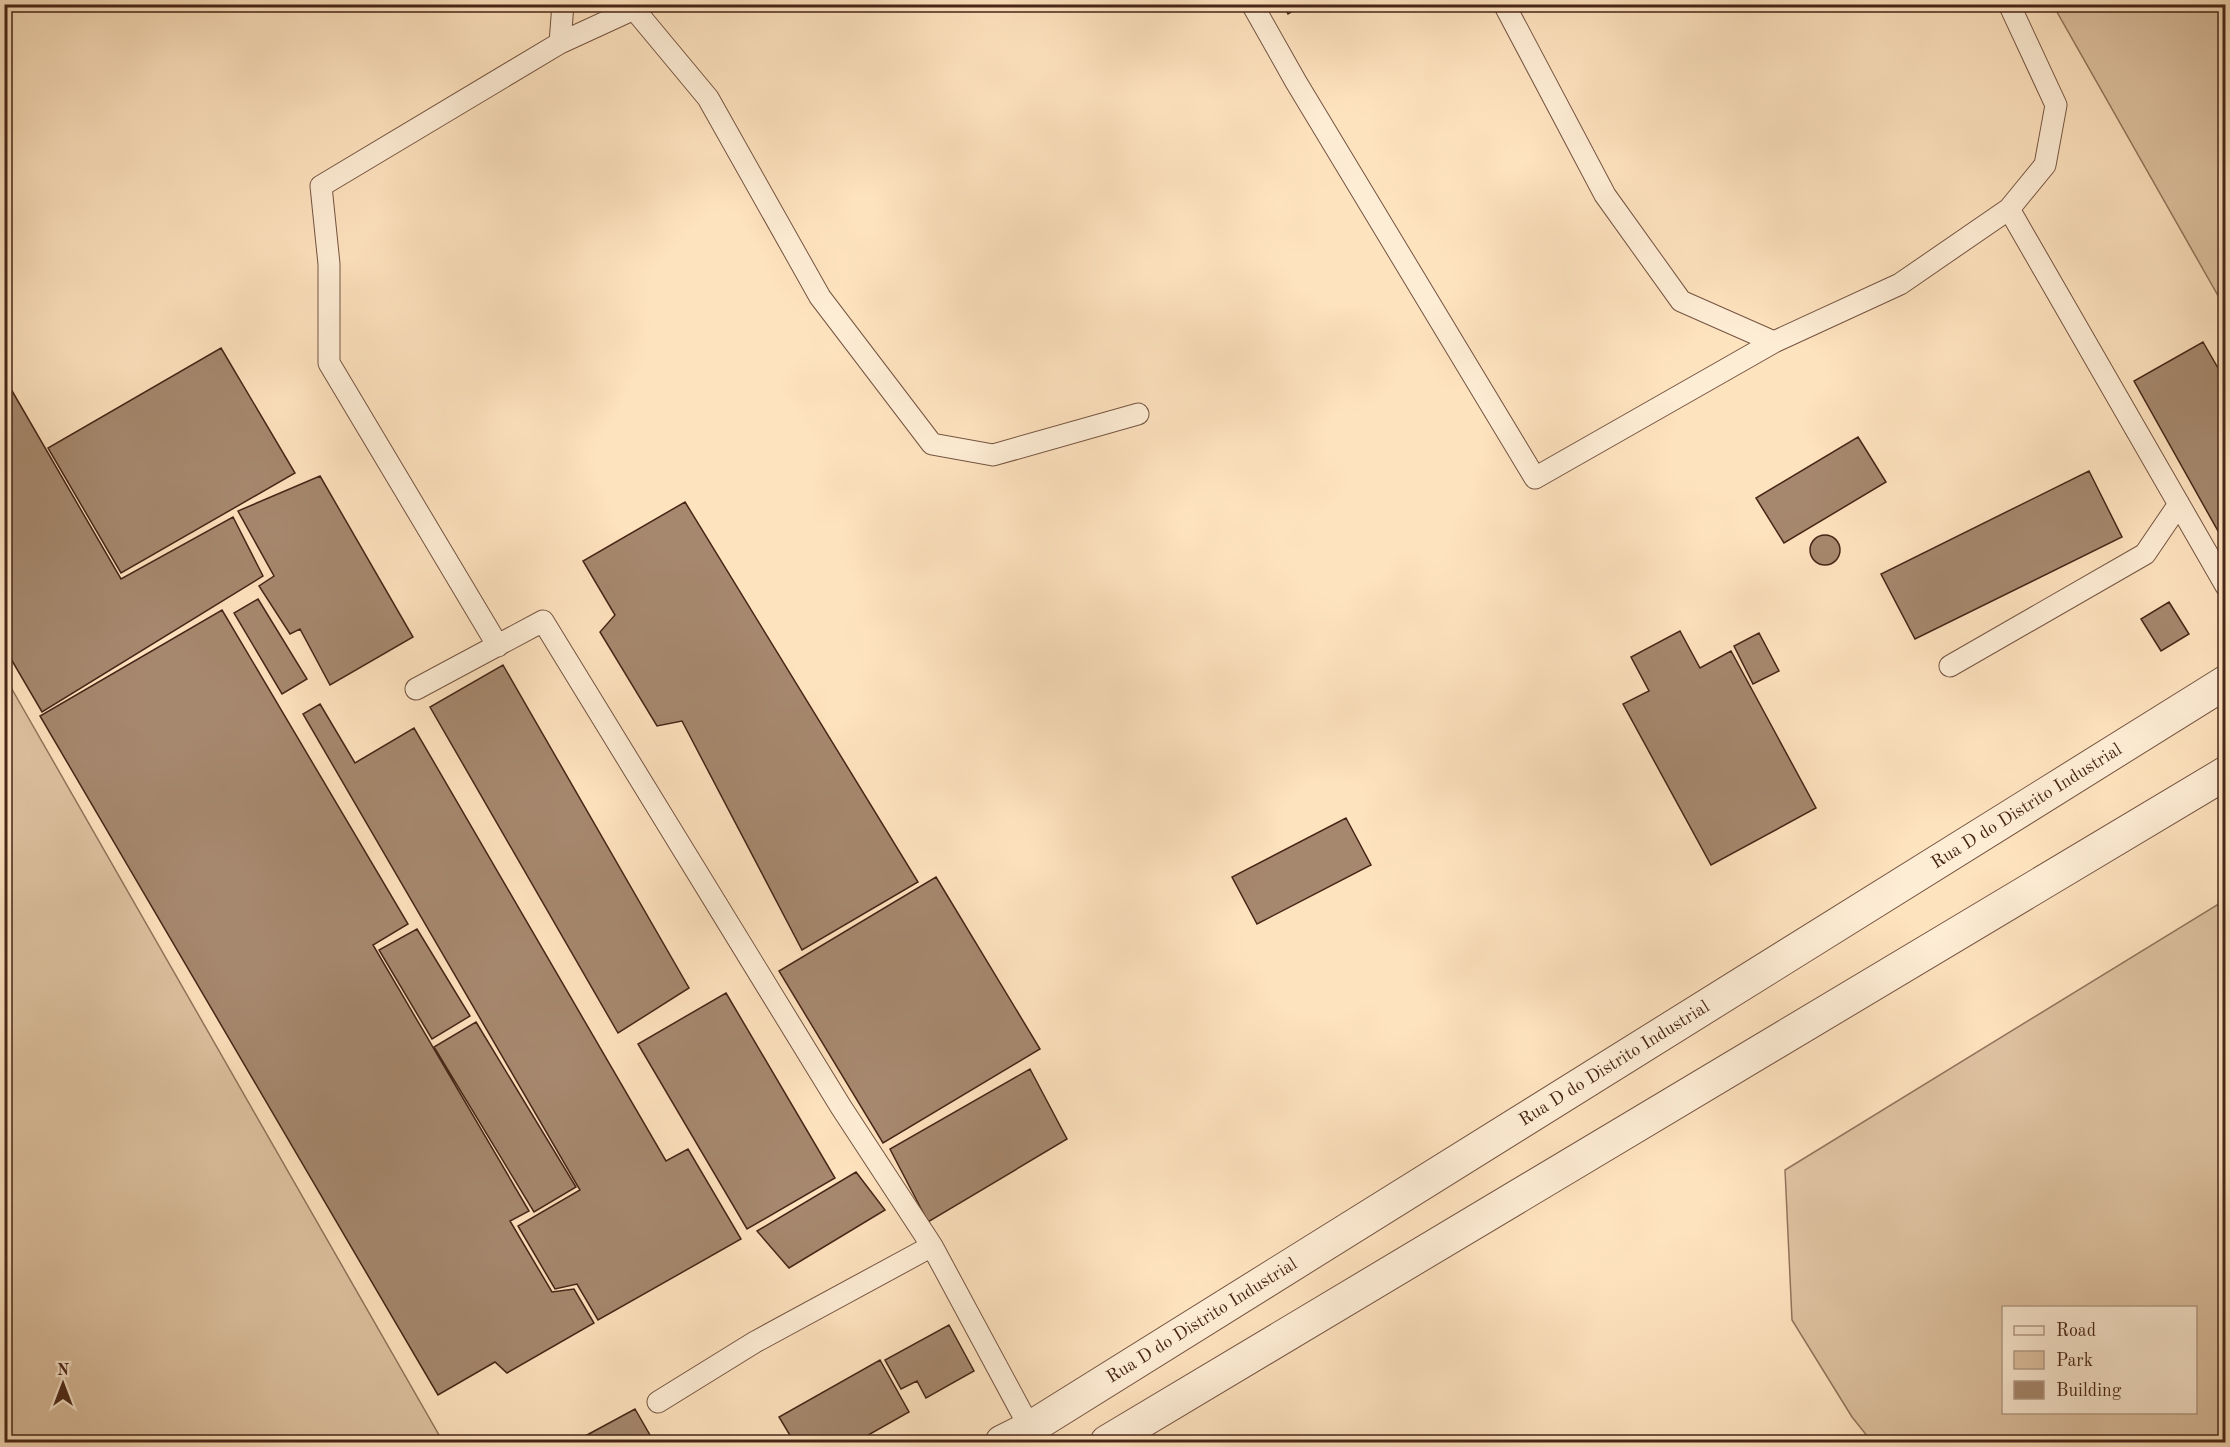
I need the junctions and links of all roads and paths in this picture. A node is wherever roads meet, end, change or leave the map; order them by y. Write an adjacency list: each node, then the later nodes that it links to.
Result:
1 (563, 4): 5 (lane)
2 (1252, 4): 7 (lane)
3 (1504, 4): 7 (lane)
4 (2009, 4): 6 (lane)
5 (560, 43): 8 (lane); 11 (lane)
6 (2009, 209): 7 (lane); 9 (lane)
7 (1774, 342)
8 (1138, 414)
9 (2179, 504): 10 (lane); 12 (lane)
10 (2226, 585)
11 (498, 646): 14 (lane); 16 (lane)
12 (1950, 666)
13 (2226, 682): 18 (street, Rua D do Distrito Industrial)
14 (416, 689)
15 (2226, 773): 19 (street)
16 (932, 1246): 17 (lane); 18 (lane)
17 (658, 1402)
18 (1023, 1438)
19 (1107, 1443)

